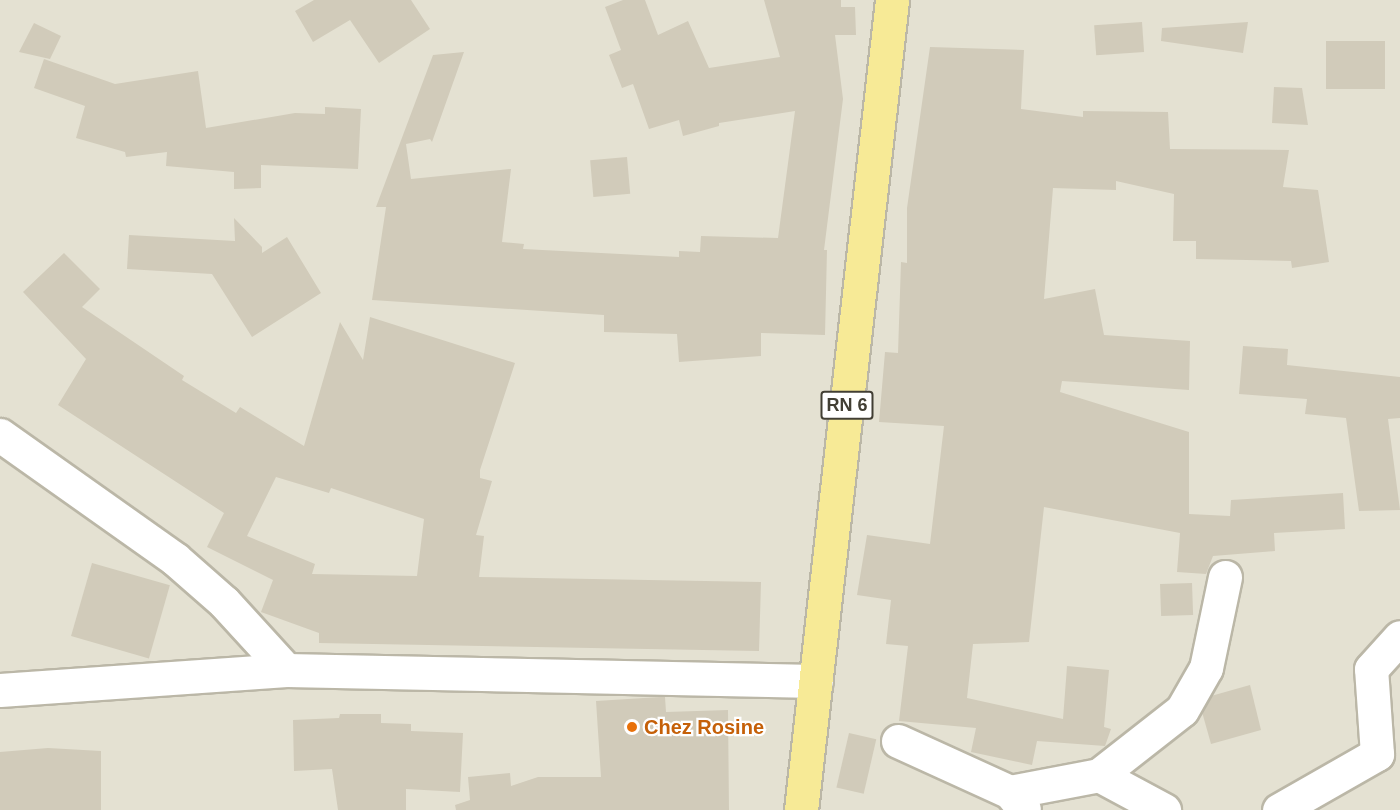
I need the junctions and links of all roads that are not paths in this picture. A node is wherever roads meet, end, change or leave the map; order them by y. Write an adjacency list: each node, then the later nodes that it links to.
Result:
1 (892, 0): 6 (main road, RN 6)
2 (0, 435): 5 (street)
3 (1225, 577): 9 (street)
4 (1400, 637): 13 (street)
5 (286, 670): 6 (street); 7 (street)
6 (816, 681): 11 (main road, RN 6)
7 (0, 690)
8 (898, 741): 10 (street)
9 (1099, 775): 10 (street); 12 (street)
10 (1017, 801)
11 (801, 810)
12 (1164, 810)
13 (1279, 810)

